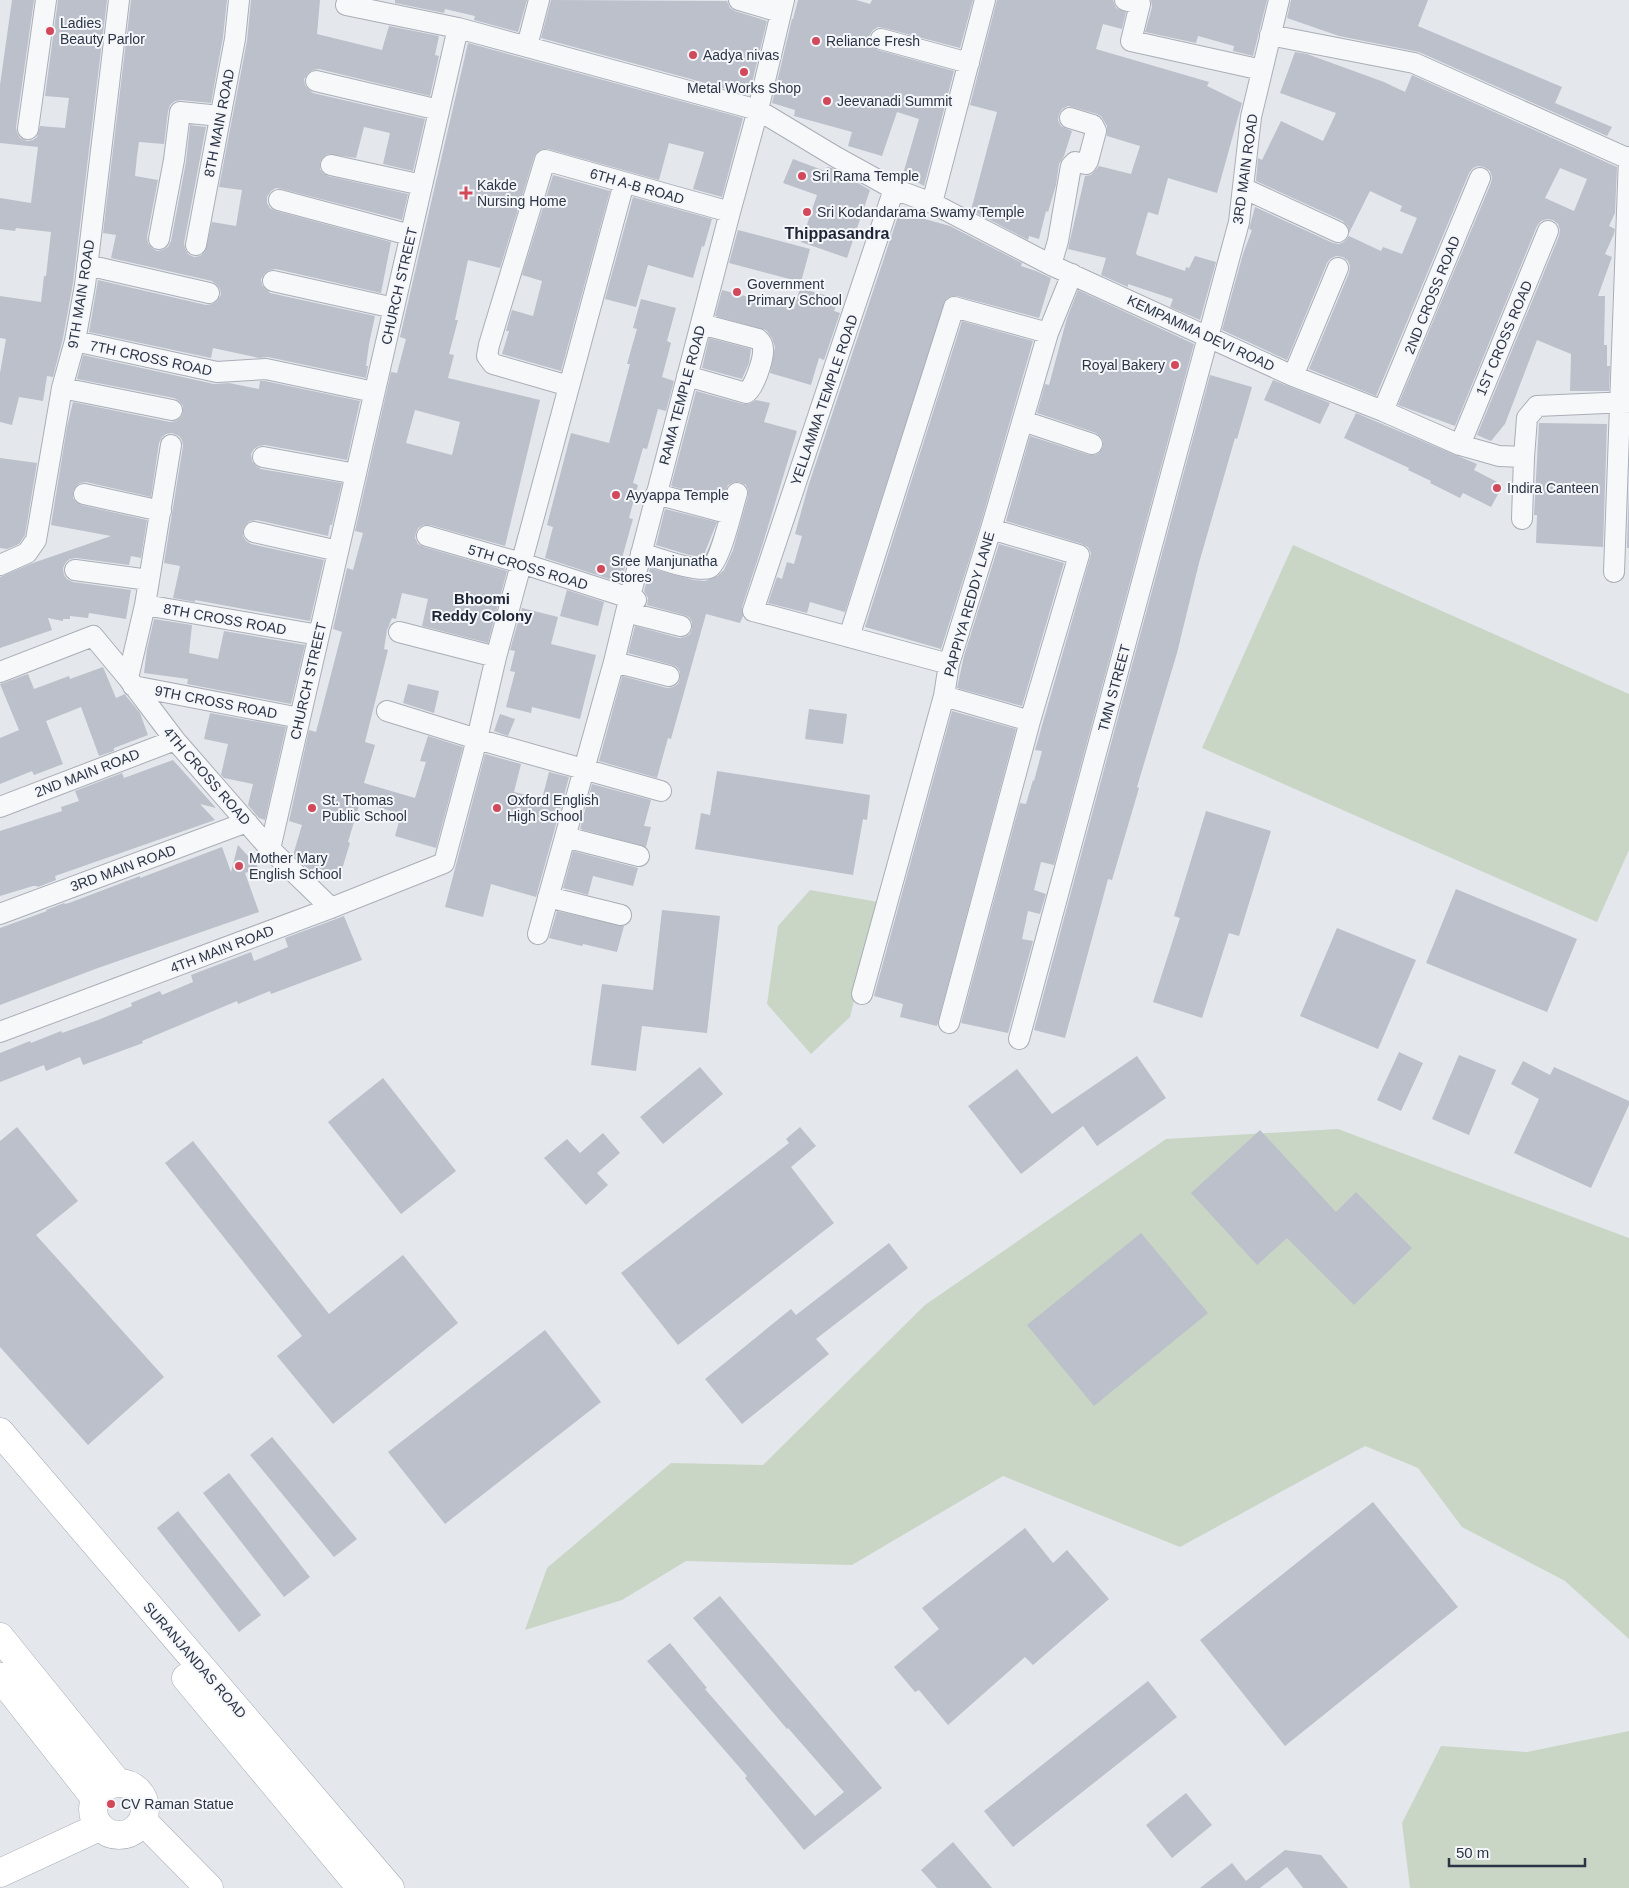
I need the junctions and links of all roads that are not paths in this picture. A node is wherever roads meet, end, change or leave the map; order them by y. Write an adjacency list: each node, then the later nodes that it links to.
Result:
1 (46, 0): 22 (street)
2 (119, 0): 38 (street, 9TH MAIN ROAD)
3 (239, 0): 20 (street, 8TH MAIN ROAD)
4 (539, 0): 14 (street)
5 (739, 0): 10 (street)
6 (985, 0): 15 (street)
7 (1279, 0): 12 (street, 3RD MAIN ROAD)
8 (1132, 2): 16 (street)
9 (346, 5): 11 (street)
10 (782, 6): 19 (street, RAMA TEMPLE ROAD)
11 (458, 28): 14 (street); 18 (street, CHURCH STREET)
12 (1270, 35): 16 (street, 3RD MAIN ROAD); 23 (street)
13 (881, 39): 15 (street)
14 (526, 46): 19 (street)
15 (969, 63): 31 (street)
16 (1262, 70): 28 (street, 3RD MAIN ROAD)
17 (316, 81): 18 (street)
18 (439, 110): 27 (street, CHURCH STREET)
19 (758, 110): 29 (street, KEMPAMMA DEVI ROAD); 32 (street, RAMA TEMPLE ROAD)
20 (220, 116): 36 (street); 37 (street, 8TH MAIN ROAD)
21 (1070, 118): 39 (street)
22 (28, 129)
23 (1629, 158): 54 (street)
24 (331, 165): 27 (street)
25 (1480, 178): 56 (street, 2ND CROSS ROAD)
26 (624, 183): 32 (street, 6TH A-B ROAD); 51 (street); 51 (street, 6TH A-B ROAD)
27 (422, 185): 35 (street, CHURCH STREET)
28 (1243, 188): 34 (street); 47 (street, 3RD MAIN ROAD)
29 (894, 189): 31 (street, KEMPAMMA DEVI ROAD); 84 (street, YELLAMMA TEMPLE ROAD)
30 (279, 200): 35 (street)
31 (932, 203): 39 (street, KEMPAMMA DEVI ROAD)
32 (730, 212): 45 (street, RAMA TEMPLE ROAD)
33 (1548, 231): 60 (street, 1ST CROSS ROAD)
34 (1338, 232)
35 (410, 235): 44 (street, CHURCH STREET)
36 (159, 239)
37 (196, 245)
38 (87, 265): 43 (street); 48 (street, 9TH MAIN ROAD)
39 (1051, 265): 41 (street, KEMPAMMA DEVI ROAD)
40 (1338, 268): 50 (street)
41 (1072, 274): 46 (street, PAPPIYA REDDY LANE); 47 (street, KEMPAMMA DEVI ROAD)
42 (273, 281): 44 (street)
43 (209, 293)
44 (394, 308): 53 (street, CHURCH STREET)
45 (701, 324): 49 (street, RAMA TEMPLE ROAD); 49 (street)
46 (1048, 333): 57 (street, PAPPIYA REDDY LANE); 84 (street)
47 (1209, 337): 50 (street, KEMPAMMA DEVI ROAD); 111 (street, TMN STREET)
48 (75, 341): 52 (street, 9TH MAIN ROAD); 53 (street, 7TH CROSS ROAD)
49 (693, 363): 66 (street, RAMA TEMPLE ROAD)
50 (1294, 376): 56 (street, KEMPAMMA DEVI ROAD)
51 (569, 386): 74 (street)
52 (62, 388): 55 (street); 75 (street, 9TH MAIN ROAD)
53 (374, 392): 63 (street, CHURCH STREET)
54 (1625, 402): 62 (street); 77 (street)
55 (172, 410)
56 (1383, 412): 60 (street, KEMPAMMA DEVI ROAD)
57 (1023, 421): 59 (street); 70 (street, PAPPIYA REDDY LANE)
58 (171, 444): 67 (street)
59 (1092, 444)
60 (1460, 445): 62 (street, KEMPAMMA DEVI ROAD)
61 (263, 457): 63 (street)
62 (1524, 457): 69 (street)
63 (356, 474): 73 (street, CHURCH STREET)
64 (737, 493): 68 (street)
65 (84, 494): 67 (street)
66 (660, 495): 68 (street); 79 (street, RAMA TEMPLE ROAD)
67 (161, 511): 78 (street)
68 (731, 514): 79 (street)
69 (1522, 519)
70 (991, 529): 86 (street, PAPPIYA REDDY LANE); 93 (street)
71 (254, 532): 73 (street)
72 (427, 536): 74 (street, 5TH CROSS ROAD)
73 (338, 551): 83 (street, CHURCH STREET)
74 (521, 563): 79 (street, 5TH CROSS ROAD); 85 (street)
75 (0, 565)
76 (75, 570): 78 (street)
77 (1614, 572)
78 (149, 580): 80 (street)
79 (634, 596): 81 (street); 88 (street); 96 (street, RAMA TEMPLE ROAD)
80 (145, 605): 83 (street, 8TH CROSS ROAD); 89 (street, 8TH CROSS ROAD)
81 (681, 626)
82 (399, 632): 85 (street)
83 (319, 635): 92 (street, CHURCH STREET)
84 (849, 637): 86 (street)
85 (496, 657): 94 (street)
86 (949, 664): 90 (street, PAPPIYA REDDY LANE)
87 (0, 672): 89 (street, 4TH CROSS ROAD)
88 (669, 676)
89 (131, 682): 92 (street, 9TH CROSS ROAD); 95 (street, 4TH CROSS ROAD)
90 (944, 696): 93 (street); 108 (street, PAPPIYA REDDY LANE)
91 (386, 711): 94 (street)
92 (300, 718): 101 (street, CHURCH STREET)
93 (1030, 721): 109 (street)
94 (476, 739): 96 (street); 104 (street, 4TH MAIN ROAD)
95 (175, 740): 98 (street, 2ND MAIN ROAD); 99 (street, 4TH CROSS ROAD)
96 (584, 770): 97 (street); 100 (street, RAMA TEMPLE ROAD)
97 (661, 791)
98 (0, 807)
99 (247, 822): 101 (street, 4TH CROSS ROAD); 105 (street, 3RD MAIN ROAD)
100 (565, 837): 102 (street); 103 (street, RAMA TEMPLE ROAD)
101 (270, 849): 104 (street, 4TH CROSS ROAD)
102 (638, 856)
103 (548, 897): 106 (street); 107 (street, RAMA TEMPLE ROAD)
104 (331, 908): 110 (street, 4TH MAIN ROAD)
105 (0, 914)
106 (621, 916)
107 (538, 934)
108 (862, 994)
109 (949, 1023)
110 (0, 1032)
111 (1019, 1039)
112 (0, 1432): 124 (main road, SURANJANDAS ROAD)
113 (0, 1452): 123 (main road, SURANJANDAS ROAD)
114 (0, 1637): 116 (main road)
115 (0, 1676): 117 (main road)
116 (118, 1783): 117 (main road); 118 (main road)
117 (95, 1811): 118 (main road); 119 (main road); 120 (main road)
118 (138, 1827): 121 (main road); 122 (main road)
119 (0, 1854)
120 (0, 1873)
121 (184, 1888)
122 (209, 1888)
123 (361, 1888)
124 (390, 1888)

